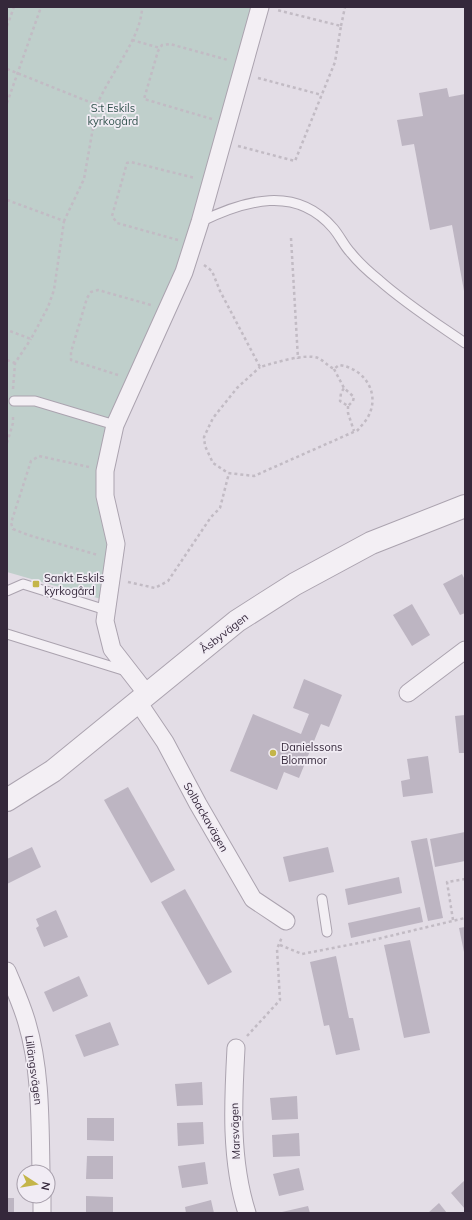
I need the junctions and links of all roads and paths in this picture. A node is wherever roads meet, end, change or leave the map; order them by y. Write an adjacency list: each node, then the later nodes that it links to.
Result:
1 (14, 7): 6 (path)
2 (41, 7): 12 (path)
3 (142, 7): 8 (path)
4 (345, 7): 7 (path)
5 (267, 8): 7 (path); 11 (street, Solbackavägen)
6 (7, 26)
7 (341, 26): 13 (path)
8 (132, 40): 9 (path); 15 (path)
9 (160, 48): 11 (path); 16 (path)
10 (7, 69): 12 (path)
11 (243, 69): 13 (path); 16 (street, Solbackavägen)
12 (17, 73): 14 (path); 15 (path)
13 (322, 95): 17 (path)
14 (7, 102)
15 (97, 105): 20 (path)
16 (228, 123): 17 (street, Solbackavägen)
17 (223, 142): 18 (street, Solbackavägen)
18 (211, 183): 21 (street, Solbackavägen); 23 (path)
19 (7, 200): 20 (path)
20 (64, 221): 25 (path)
21 (200, 222): 23 (street, Solbackavägen); 26 (lane)
22 (291, 238): 27 (path)
23 (191, 251): 24 (street, Solbackavägen); 30 (path)
24 (166, 310): 32 (street, Solbackavägen); 32 (path)
25 (7, 330)
26 (465, 343)
27 (298, 359): 30 (path); 31 (path)
28 (7, 360): 29 (path)
29 (15, 363)
30 (260, 367): 39 (path)
31 (334, 369): 33 (path); 37 (path)
32 (134, 380): 36 (street, Solbackavägen)
33 (344, 388): 35 (path); 35 (path)
34 (14, 401): 36 (lane)
35 (348, 406): 37 (path)
36 (115, 425): 38 (street, Solbackavägen)
37 (354, 431): 39 (path)
38 (105, 471): 41 (street, Solbackavägen); 41 (path)
39 (229, 473): 42 (path)
40 (465, 506): 49 (street, Åsbyvägen)
41 (115, 560): 42 (street, Solbackavägen)
42 (112, 579): 44 (street, Solbackavägen)
43 (7, 591): 44 (lane)
44 (106, 610): 47 (street, Solbackavägen)
45 (7, 634): 47 (lane)
46 (465, 650): 48 (street)
47 (129, 672): 49 (street, Solbackavägen)
48 (408, 694)
49 (142, 698): 50 (street, Åsbyvägen); 55 (street, Solbackavägen)
50 (7, 800)
51 (465, 879): 54 (path)
52 (322, 899): 56 (lane)
53 (465, 918): 54 (path)
54 (453, 920): 57 (path)
55 (286, 921): 57 (path)
56 (327, 932)
57 (280, 946): 59 (path)
58 (7, 971): 60 (street, Lillängsvägen)
59 (236, 1048): 61 (street, Marsvägen)
60 (41, 1164)
61 (247, 1213)

